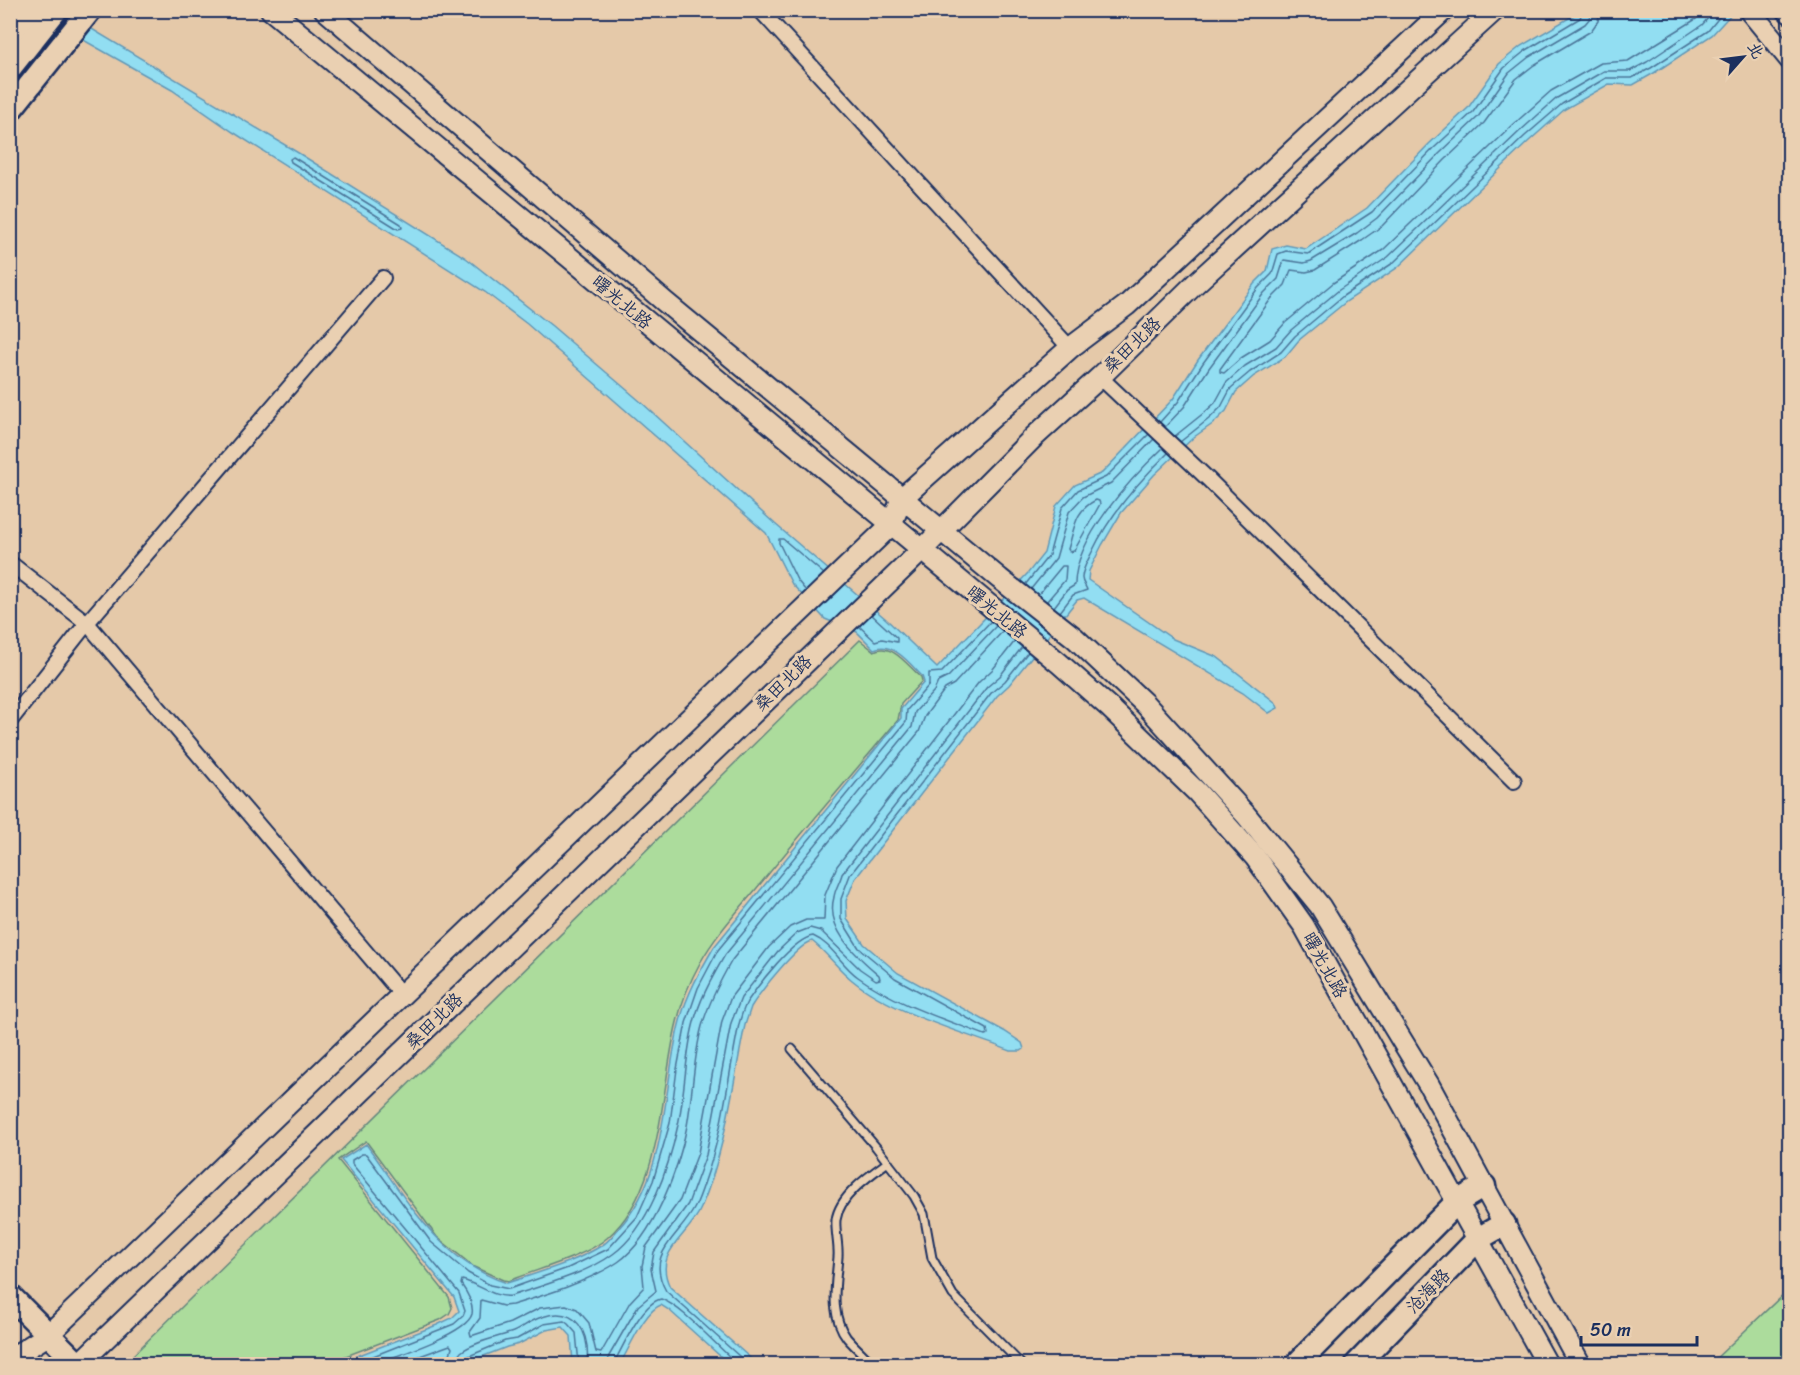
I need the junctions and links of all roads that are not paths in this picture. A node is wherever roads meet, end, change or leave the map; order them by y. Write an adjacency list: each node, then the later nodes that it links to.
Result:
1 (29, 10): 10 (main road)
2 (56, 10): 12 (main road)
3 (90, 10): 13 (main road)
4 (271, 10): 18 (main road, 曙光北路)
5 (325, 10): 17 (main road, 曙光北路)
6 (760, 10): 15 (street)
7 (1444, 10): 15 (main road, 桑田北路)
8 (1495, 10): 16 (main road, 桑田北路)
9 (1749, 10): 11 (main road)
10 (10, 34)
11 (1790, 60)
12 (10, 68)
13 (10, 110)
14 (383, 278): 22 (street)
15 (1070, 348): 17 (main road, 桑田北路)
16 (1100, 377): 19 (main road, 桑田北路); 24 (street)
17 (902, 498): 18 (main road, 桑田北路); 19 (main road, 曙光北路)
18 (891, 525): 20 (main road, 曙光北路); 25 (main road, 桑田北路)
19 (941, 530): 20 (main road, 桑田北路); 28 (main road, 曙光北路)
20 (922, 550): 29 (main road, 曙光北路); 35 (main road, 桑田北路)
21 (10, 563): 22 (street)
22 (87, 623): 23 (street); 25 (street)
23 (10, 721)
24 (1514, 781)
25 (402, 995): 33 (main road, 桑田北路)
26 (792, 1049): 27 (lane)
27 (888, 1162): 36 (lane); 37 (lane)
28 (1484, 1186): 29 (main road); 30 (main road, 曙光北路)
29 (1457, 1202): 31 (main road, 曙光北路); 38 (main road)
30 (1504, 1224): 31 (main road, 沧海路); 41 (main road, 曙光北路)
31 (1478, 1239): 39 (main road, 沧海路); 40 (main road, 曙光北路)
32 (10, 1296): 33 (main road)
33 (48, 1335): 34 (main road, 桑田北路); 35 (main road)
34 (10, 1359)
35 (79, 1365)
36 (873, 1365)
37 (1021, 1365)
38 (1297, 1365)
39 (1357, 1365)
40 (1547, 1365)
41 (1580, 1365)

